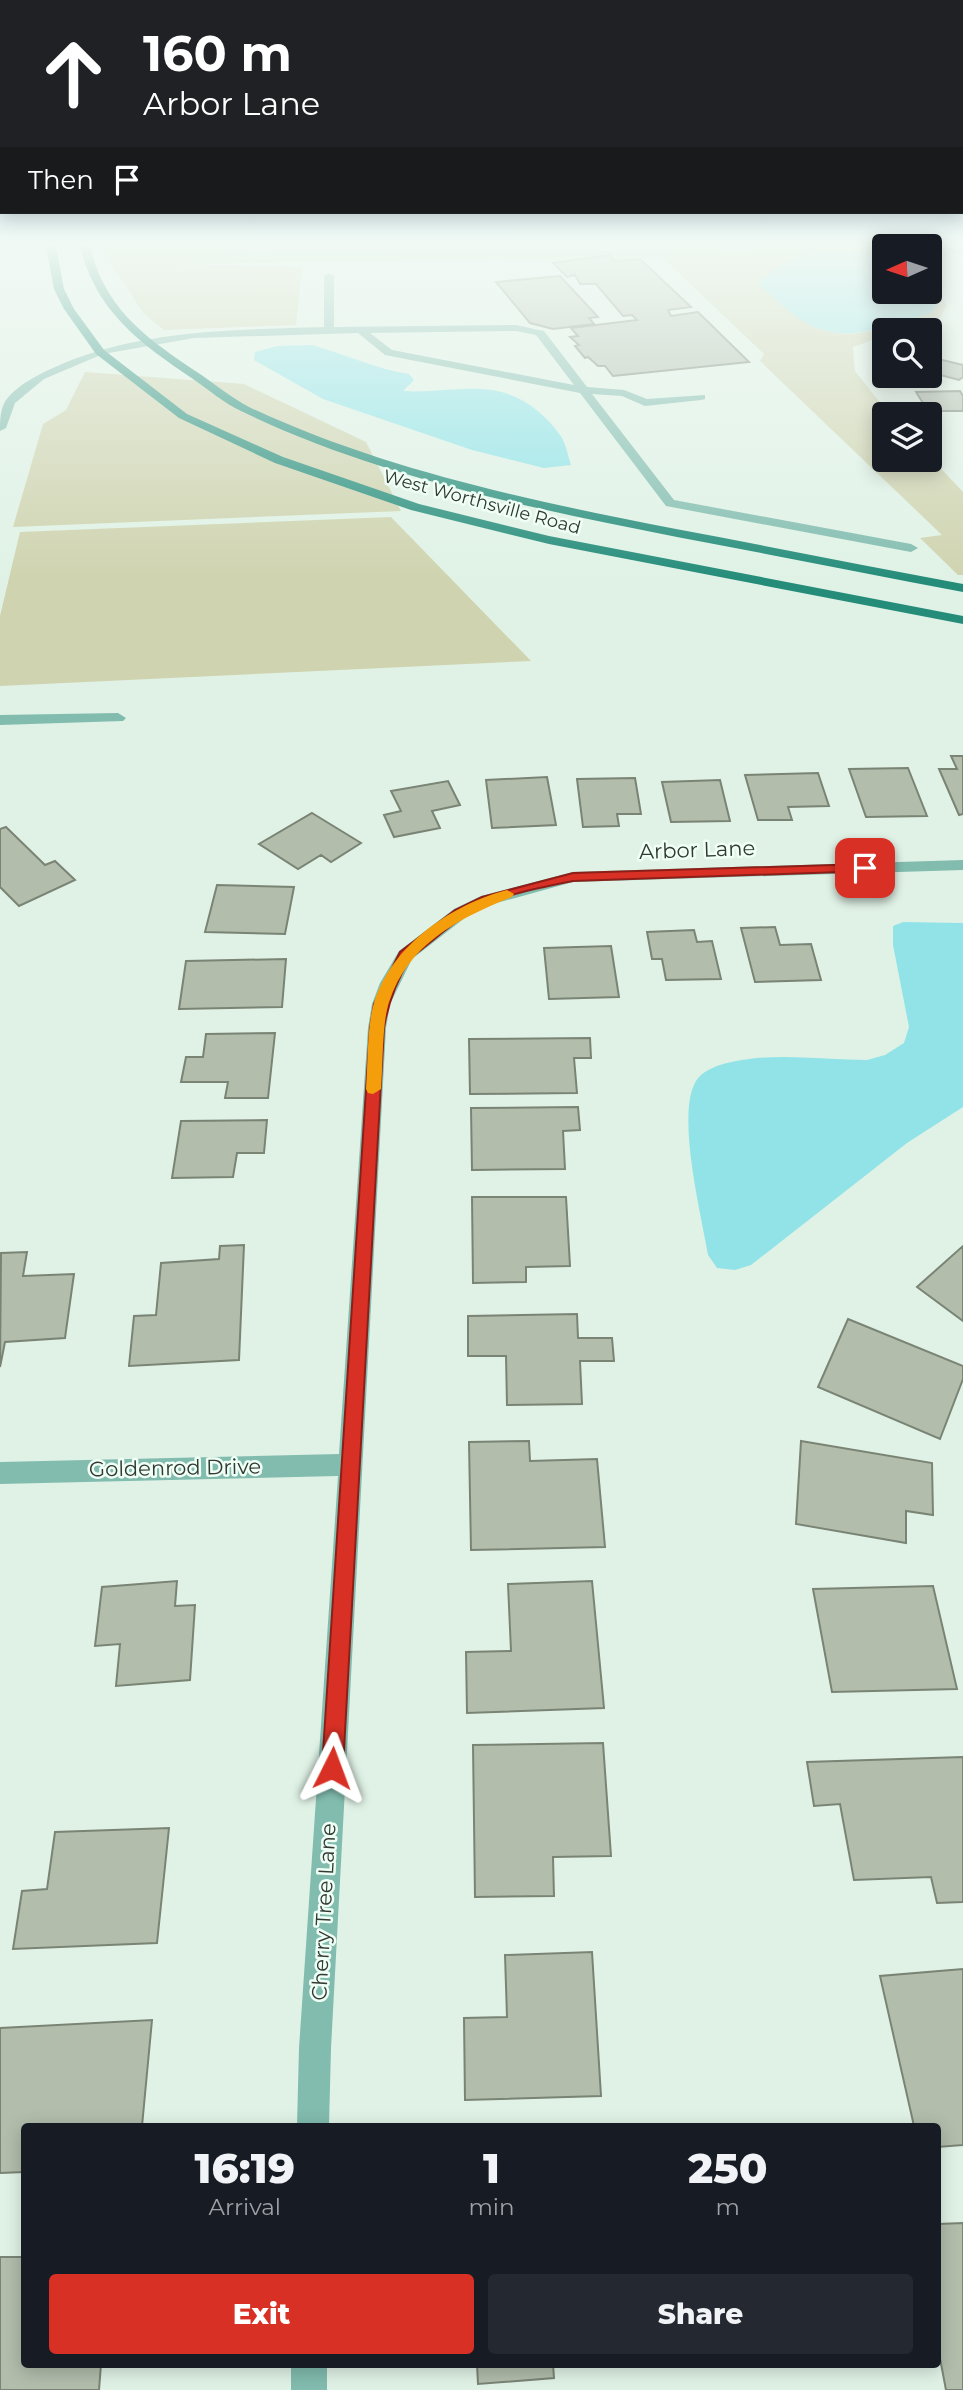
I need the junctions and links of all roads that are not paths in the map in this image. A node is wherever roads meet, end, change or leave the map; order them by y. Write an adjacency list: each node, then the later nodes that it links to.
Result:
1 (87, 358): 8 (street)
2 (107, 358): 11 (main road, West Worthsville Road)
3 (168, 358): 10 (main road, West Worthsville Road)
4 (413, 358): 6 (street)
5 (558, 358): 6 (street)
6 (582, 390): 7 (street); 9 (street)
7 (701, 397)
8 (0, 428)
9 (911, 548)
10 (963, 588)
11 (963, 620)
12 (118, 718): 13 (street)
13 (0, 720)
14 (963, 865): 15 (street, Arbor Lane)
15 (442, 927): 16 (street, Cherry Tree Lane)
16 (350, 1465): 17 (street, Goldenrod Drive); 18 (street, Cherry Tree Lane)
17 (0, 1474)
18 (313, 2123)
19 (309, 2368): 20 (street)
20 (309, 2390)

